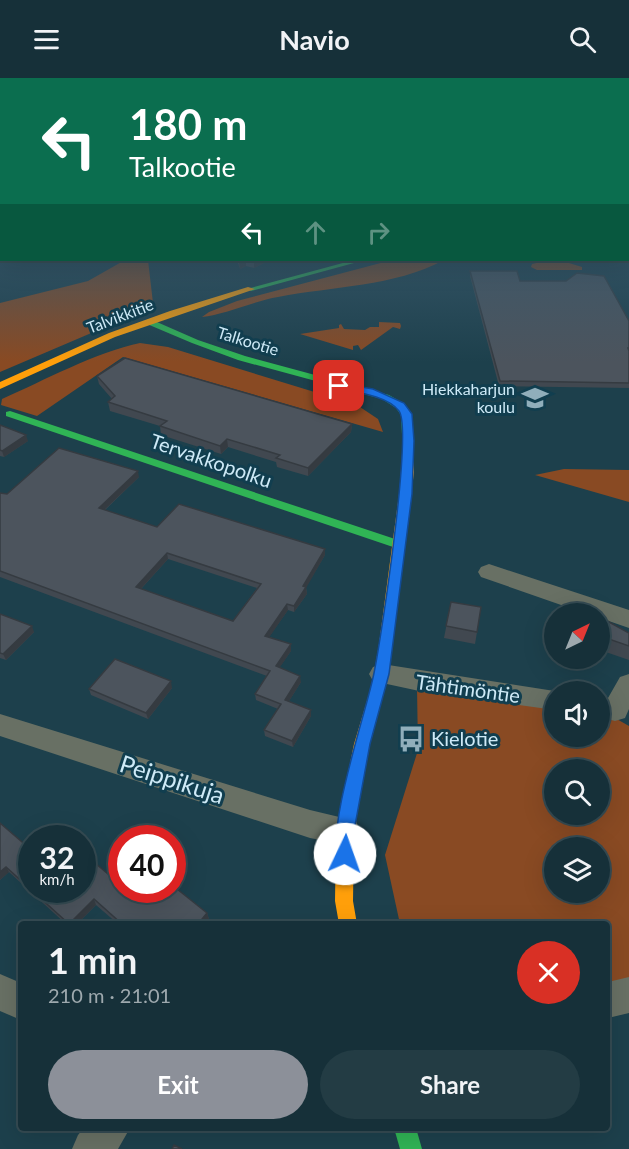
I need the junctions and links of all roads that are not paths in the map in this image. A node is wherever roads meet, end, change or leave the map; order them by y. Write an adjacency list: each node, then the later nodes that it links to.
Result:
1 (353, 262): 2 (street, Talvikkitie)
2 (150, 322): 3 (street, Talkootie); 4 (street, Talvikkitie)
3 (339, 386): 6 (street, Talkootie); 6 (street, Talkootie)
4 (0, 387)
5 (10, 414): 7 (street, Tervakkopolku)
6 (407, 434): 7 (street, Talkootie)
7 (400, 545): 10 (street, Talkootie)
8 (489, 572): 9 (street)
9 (629, 620)
10 (382, 674): 12 (street, Tähtimöntie); 15 (street, Talkootie)
11 (629, 684): 13 (street)
12 (544, 698)
13 (615, 712)
14 (0, 725): 15 (street, Peippikuja)
15 (345, 831): 16 (street, Talkootie)
16 (347, 921)
17 (0, 992): 20 (street)
18 (629, 995): 19 (street)
19 (610, 1000)
20 (18, 1001)
21 (107, 1131): 23 (street)
22 (406, 1131): 24 (street)
23 (92, 1149)
24 (411, 1149)

